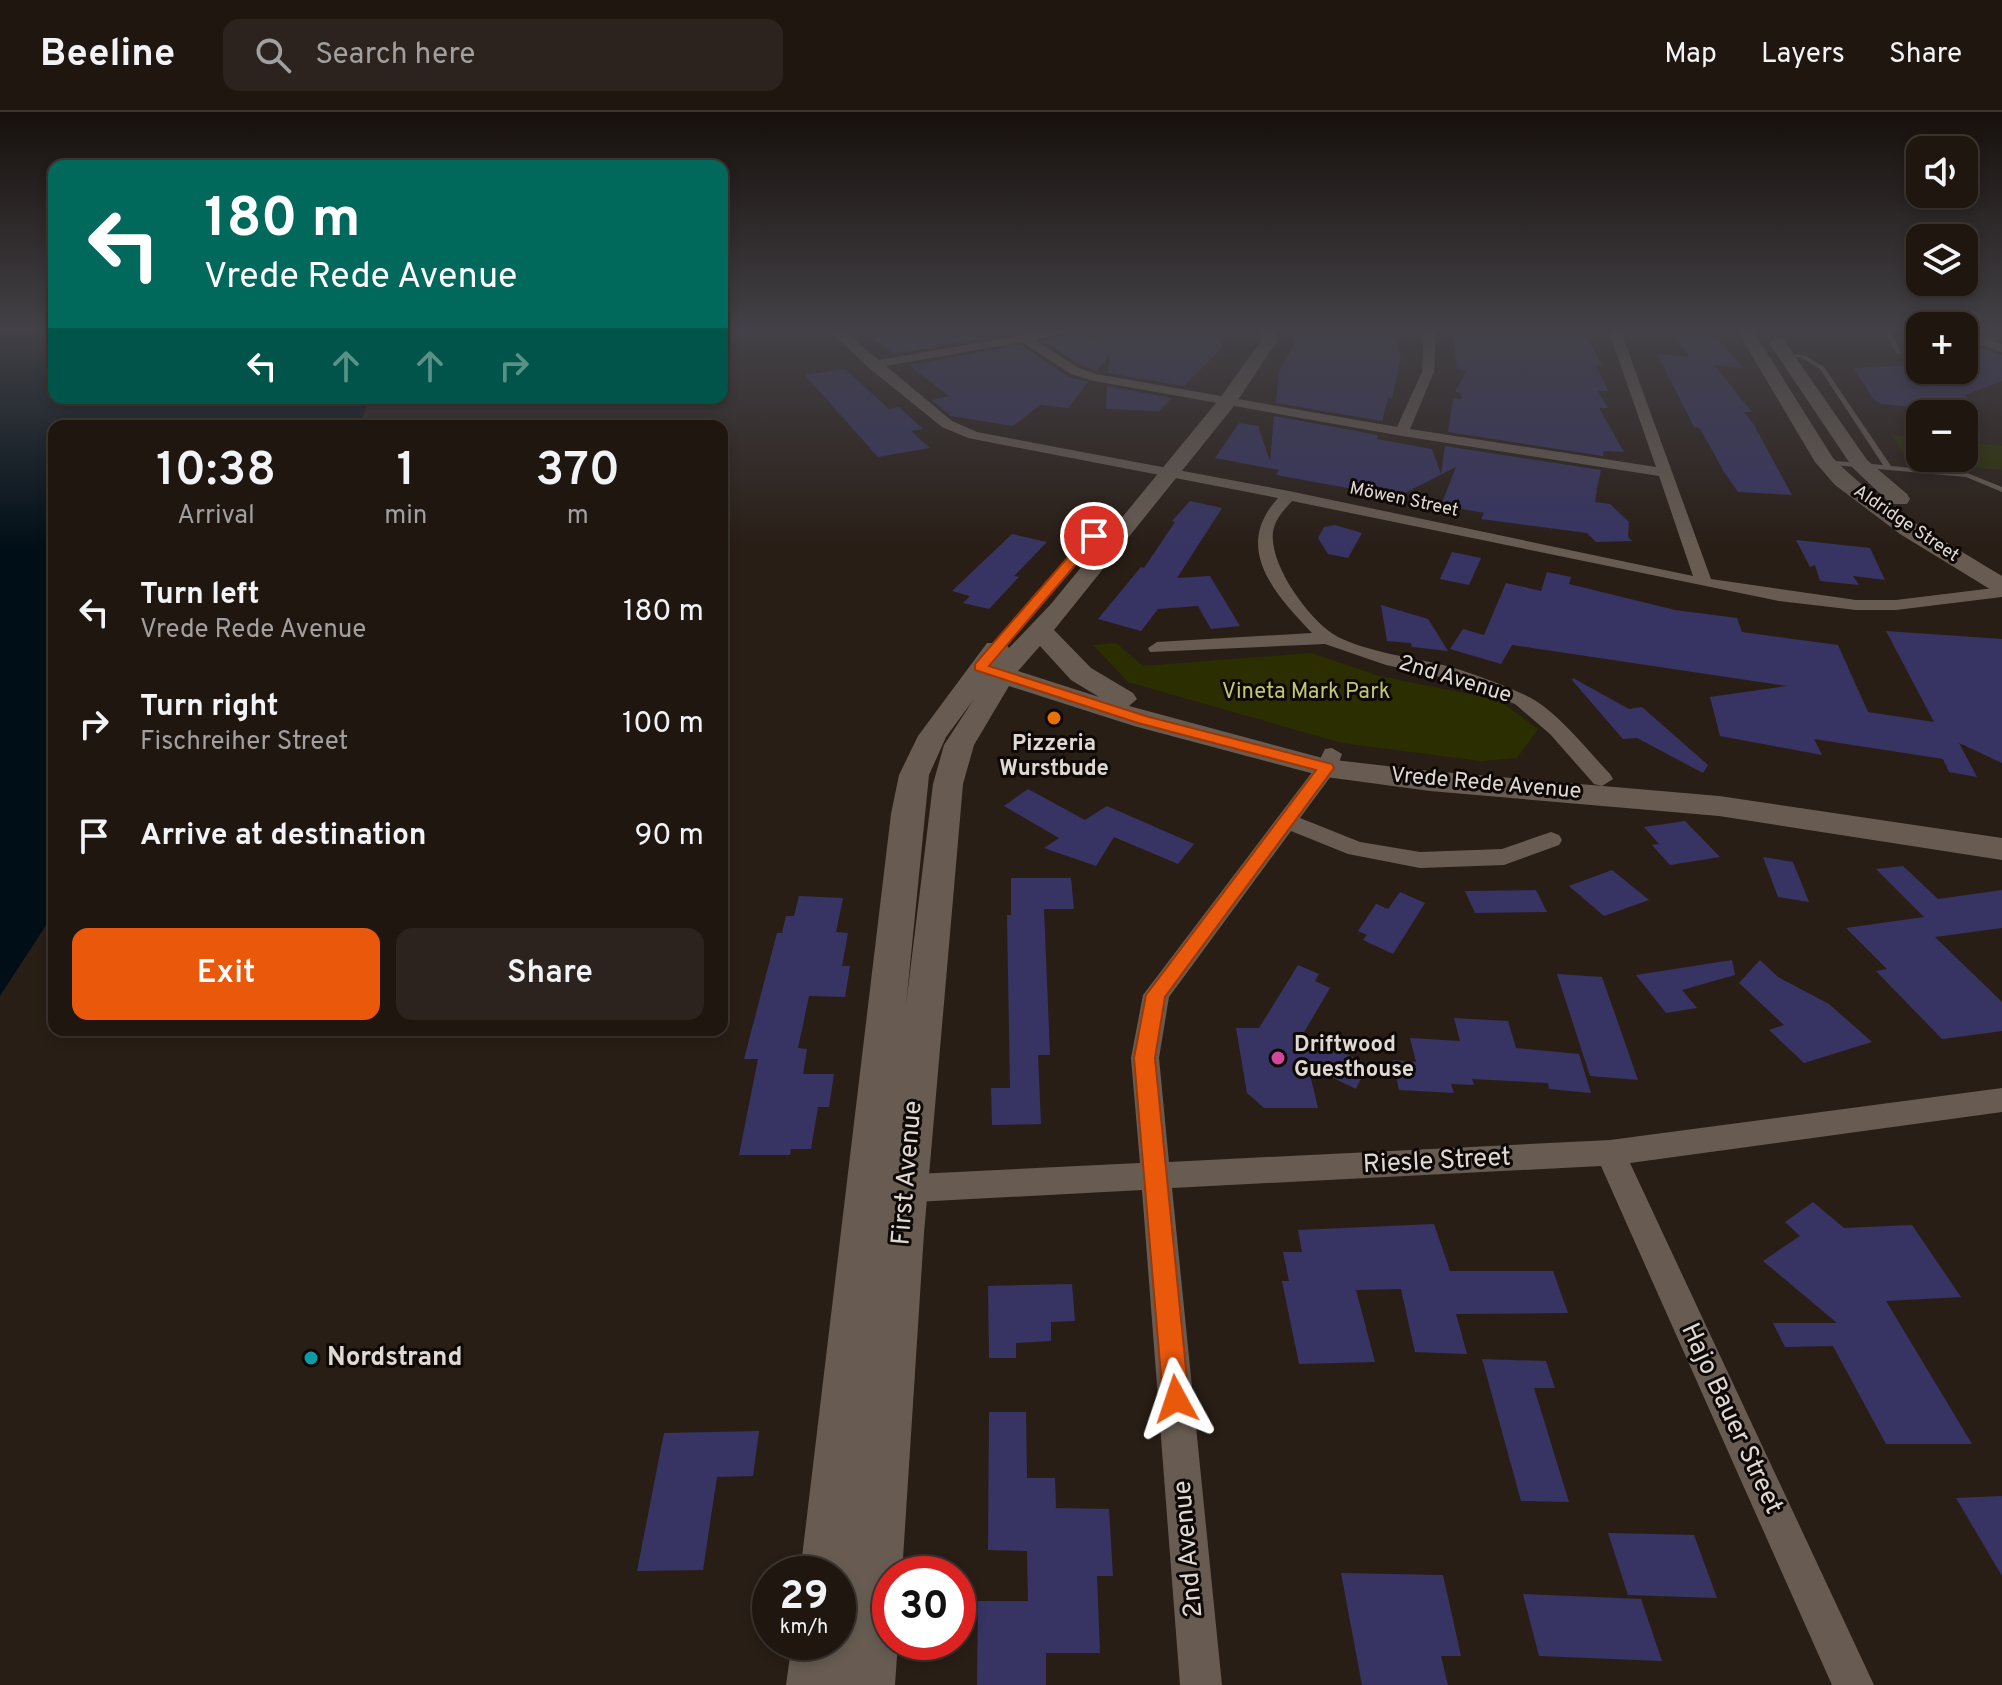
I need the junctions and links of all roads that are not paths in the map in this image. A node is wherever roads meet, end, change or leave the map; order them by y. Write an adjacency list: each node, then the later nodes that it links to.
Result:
1 (920, 402): 13 (street, Möwen Street)
2 (1217, 402): 13 (street)
3 (1233, 402): 9 (street)
4 (1415, 402): 9 (street)
5 (1641, 402): 14 (street)
6 (1788, 402): 10 (street, Aldridge Street)
7 (1818, 402): 11 (street, Aldridge Street)
8 (1845, 402): 12 (lane)
9 (1402, 432): 14 (street)
10 (1825, 462): 11 (lane); 19 (street, Aldridge Street)
11 (1860, 464): 12 (lane); 17 (street, Aldridge Street)
12 (1887, 466): 15 (lane)
13 (1161, 471): 16 (street, Möwen Street); 21 (street); 24 (street)
14 (1667, 473): 18 (street)
15 (2002, 490)
16 (1289, 496): 18 (street, Möwen Street); 22 (street, 2nd Avenue)
17 (2002, 564)
18 (1704, 583): 20 (street, Möwen Street)
19 (2002, 586)
20 (2002, 592)
21 (1040, 631): 24 (street); 25 (street)
22 (1327, 638): 23 (street, 2nd Avenue); 27 (street, 2nd Avenue)
23 (1157, 648)
24 (995, 665): 25 (street, Vrede Rede Avenue); 26 (street, Vrede Rede Avenue); 34 (street, First Avenue)
25 (1126, 701): 26 (street, Vrede Rede Avenue)
26 (1329, 761): 27 (street, Vrede Rede Avenue); 28 (street, 2nd Avenue); 29 (street, Vrede Rede Avenue)
27 (1602, 779): 29 (street, Vrede Rede Avenue)
28 (1286, 821): 30 (street); 33 (street, 2nd Avenue)
29 (2000, 835)
30 (1551, 840)
31 (2002, 1100): 32 (street, Riesle Street)
32 (1610, 1153): 33 (street, Riesle Street); 40 (street, Hajo Bauer Street)
33 (1156, 1177): 34 (street, Riesle Street); 39 (street, 2nd Avenue)
34 (888, 1190): 35 (street, First Avenue); 38 (street, First Avenue)
35 (830, 1556)
36 (818, 1660): 37 (street)
37 (815, 1685)
38 (866, 1685)
39 (1201, 1685)
40 (1853, 1685)

